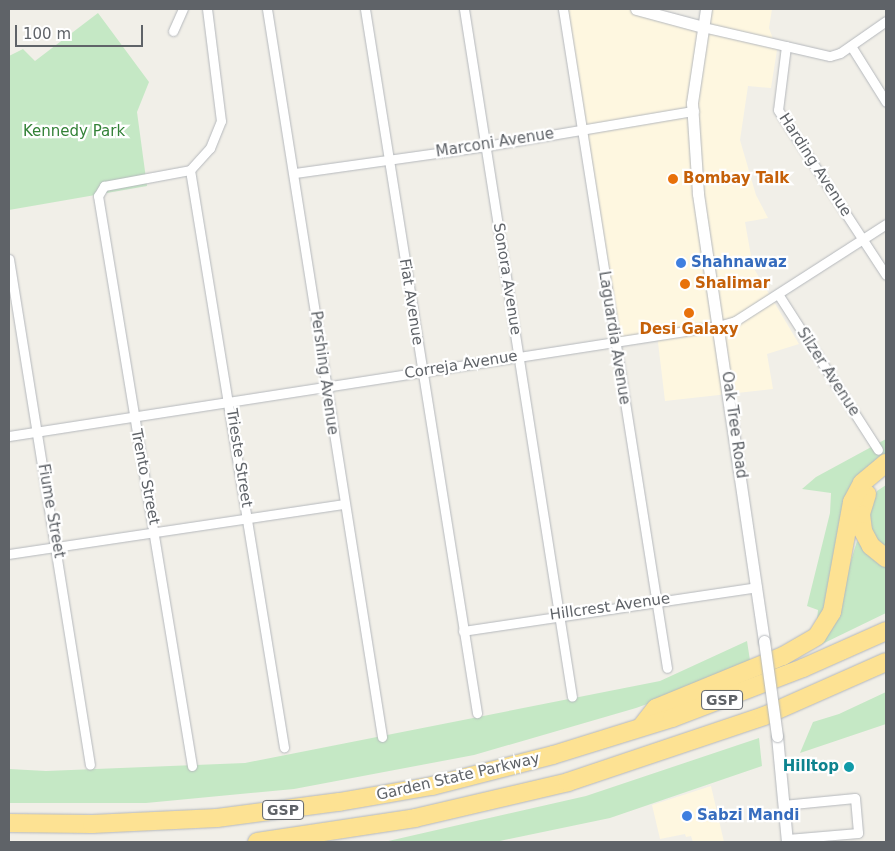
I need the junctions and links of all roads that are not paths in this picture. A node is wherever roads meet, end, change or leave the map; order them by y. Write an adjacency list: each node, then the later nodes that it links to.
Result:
1 (183, 9): 11 (street)
2 (207, 9): 19 (street)
3 (267, 9): 20 (street, Pershing Avenue)
4 (365, 9): 18 (street, Fiat Avenue)
5 (464, 9): 17 (street, Sonora Avenue)
6 (563, 9): 16 (street, Laguardia Avenue)
7 (636, 9): 10 (street)
8 (706, 9): 10 (street, Oak Tree Road)
9 (886, 21): 13 (street)
10 (703, 27): 12 (street); 15 (street, Oak Tree Road)
11 (173, 31)
12 (786, 46): 13 (street); 22 (street, Harding Avenue)
13 (851, 46): 14 (street)
14 (886, 102)
15 (694, 111): 16 (street, Marconi Avenue); 26 (street, Oak Tree Road)
16 (581, 130): 17 (street, Marconi Avenue); 27 (street, Laguardia Avenue)
17 (486, 146): 18 (street, Marconi Avenue); 28 (street, Sonora Avenue)
18 (389, 160): 20 (street, Marconi Avenue); 29 (street, Fiat Avenue)
19 (190, 170): 31 (street, Trieste Street); 32 (street, Trento Street)
20 (296, 173): 30 (street, Pershing Avenue)
21 (886, 224): 22 (street, Correja Avenue)
22 (864, 238): 24 (street, Harding Avenue); 25 (street, Correja Avenue)
23 (9, 259): 33 (street, Fiume Street)
24 (886, 275)
25 (778, 294): 26 (street, Correja Avenue); 35 (street, Silzer Avenue)
26 (718, 326): 27 (street, Correja Avenue); 43 (street, Oak Tree Road)
27 (615, 341): 28 (street, Correja Avenue); 44 (street, Laguardia Avenue)
28 (519, 356): 29 (street, Correja Avenue); 45 (street, Sonora Avenue)
29 (422, 371): 30 (street, Correja Avenue); 46 (street, Fiat Avenue)
30 (326, 386): 31 (street, Correja Avenue); 37 (street, Pershing Avenue)
31 (230, 401): 32 (street, Correja Avenue); 38 (street, Trieste Street)
32 (134, 418): 33 (street, Correja Avenue); 39 (street, Trento Street)
33 (37, 432): 34 (street, Correja Avenue); 40 (street, Fiume Street)
34 (9, 436)
35 (882, 457): 52 (highway)
36 (886, 475): 42 (highway)
37 (343, 504): 38 (street); 53 (street, Pershing Avenue)
38 (248, 518): 39 (street); 54 (street, Trieste Street)
39 (155, 531): 40 (street); 56 (street, Trento Street)
40 (57, 546): 41 (street); 55 (street, Fiume Street)
41 (9, 554)
42 (886, 558)
43 (757, 587): 44 (street, Hillcrest Avenue); 57 (street, Oak Tree Road, bridge)
44 (655, 600): 45 (street, Hillcrest Avenue); 49 (street, Laguardia Avenue)
45 (560, 614): 46 (street, Hillcrest Avenue); 50 (street, Sonora Avenue)
46 (463, 631): 51 (street, Fiat Avenue)
47 (886, 631): 52 (highway, Garden State Parkway / GSP)
48 (881, 667): 60 (highway, Garden State Parkway / GSP)
49 (667, 668)
50 (572, 697)
51 (477, 713)
52 (642, 727): 58 (highway, Garden State Parkway / GSP)
53 (382, 736)
54 (284, 747)
55 (90, 765)
56 (192, 766)
57 (784, 805): 59 (street, Oak Tree Road); 59 (street)
58 (9, 823)
59 (787, 841)
60 (258, 842)

